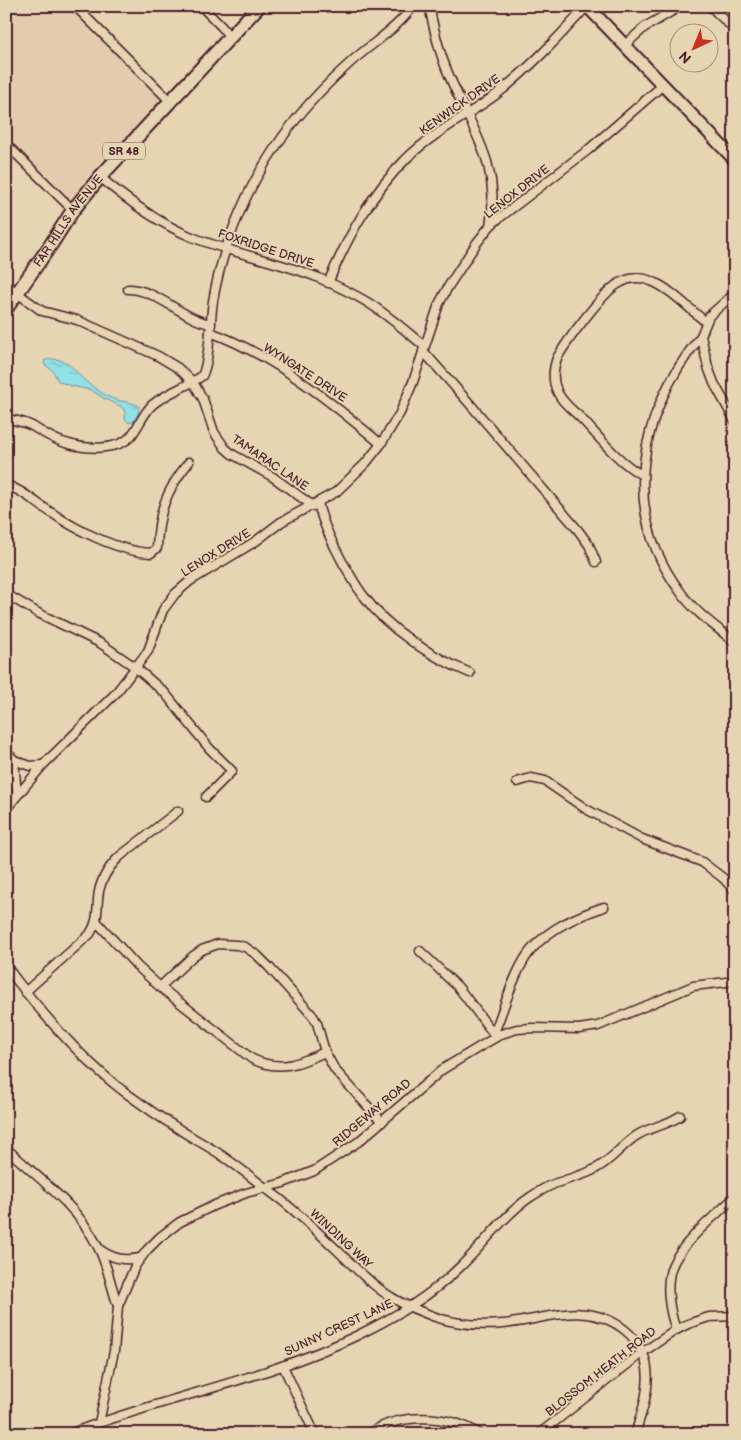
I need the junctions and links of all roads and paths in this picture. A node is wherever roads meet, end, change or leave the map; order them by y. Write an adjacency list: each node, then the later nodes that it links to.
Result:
1 (75, 6): 13 (street)
2 (201, 6): 10 (street)
3 (259, 6): 10 (main road, FAR HILLS AVENUE / SR 48)
4 (414, 6): 20 (street)
5 (429, 6): 14 (street)
6 (587, 6): 11 (main road); 14 (street, KENWICK DRIVE)
7 (680, 6): 11 (street)
8 (710, 6): 9 (street)
9 (735, 30)
10 (230, 38): 13 (main road, FAR HILLS AVENUE / SR 48)
11 (625, 45): 12 (main road)
12 (663, 85): 16 (main road); 19 (street, LENOX DRIVE)
13 (170, 101): 17 (main road, FAR HILLS AVENUE / SR 48)
14 (468, 114): 19 (street); 21 (street, KENWICK DRIVE)
15 (6, 144): 18 (street)
16 (735, 160)
17 (100, 177): 18 (main road, FAR HILLS AVENUE / SR 48); 20 (street, FOXRIDGE DRIVE)
18 (73, 210): 24 (main road, FAR HILLS AVENUE / SR 48)
19 (490, 226): 30 (street, LENOX DRIVE)
20 (226, 248): 21 (street, FOXRIDGE DRIVE); 28 (street)
21 (328, 283): 30 (street, FOXRIDGE DRIVE)
22 (6, 285): 24 (street)
23 (128, 289): 28 (street, WYNGATE DRIVE)
24 (17, 293): 26 (main road, FAR HILLS AVENUE / SR 48); 31 (street)
25 (735, 294): 27 (street)
26 (6, 309)
27 (706, 322): 29 (street); 36 (street)
28 (210, 328): 31 (street); 34 (street, WYNGATE DRIVE)
29 (701, 336): 33 (street); 36 (street)
30 (424, 349): 34 (street, LENOX DRIVE); 39 (street, FOXRIDGE DRIVE)
31 (193, 382): 32 (street); 38 (street, TAMARAC LANE)
32 (6, 419)
33 (735, 421)
34 (381, 444): 38 (street, LENOX DRIVE)
35 (188, 462): 37 (street)
36 (642, 475): 41 (street)
37 (6, 485)
38 (315, 504): 42 (street, LENOX DRIVE); 43 (street)
39 (596, 562)
40 (6, 594): 42 (street)
41 (735, 642)
42 (135, 667): 46 (street, LENOX DRIVE); 49 (street)
43 (470, 674)
44 (6, 751): 45 (street)
45 (14, 760): 46 (street); 48 (street)
46 (43, 765): 48 (street, LENOX DRIVE)
47 (517, 782): 52 (street)
48 (17, 795): 50 (street, LENOX DRIVE)
49 (206, 797)
50 (6, 809)
51 (178, 811): 54 (street)
52 (735, 891)
53 (604, 906): 60 (street)
54 (96, 922): 58 (street); 59 (street)
55 (420, 951): 60 (street)
56 (6, 966): 59 (street, WINDING WAY)
57 (735, 981): 60 (street, RIDGEWAY ROAD)
58 (160, 987): 61 (street); 61 (street)
59 (25, 992): 65 (street, WINDING WAY)
60 (495, 1035): 63 (street, RIDGEWAY ROAD)
61 (325, 1052): 63 (street)
62 (680, 1116): 70 (street, SUNNY CREST LANE)
63 (382, 1122): 65 (street, RIDGEWAY ROAD)
64 (6, 1148): 67 (street)
65 (265, 1187): 68 (street, RIDGEWAY ROAD); 70 (street, WINDING WAY)
66 (735, 1197): 72 (street)
67 (99, 1249): 68 (street); 69 (street)
68 (140, 1258): 69 (street, RIDGEWAY ROAD)
69 (118, 1306): 75 (street, RIDGEWAY ROAD)
70 (411, 1307): 73 (street, WINDING WAY); 74 (street, SUNNY CREST LANE)
71 (735, 1316): 72 (street, BLOSSOM HEATH ROAD)
72 (676, 1330): 73 (street, BLOSSOM HEATH ROAD)
73 (642, 1352): 80 (street, BLOSSOM HEATH ROAD); 81 (street, WINDING WAY)
74 (283, 1366): 75 (street, SUNNY CREST LANE); 77 (street)
75 (99, 1423): 76 (street)
76 (69, 1434)
77 (315, 1434)
78 (368, 1434): 79 (street)
79 (480, 1434)
80 (539, 1434)
81 (635, 1434)

